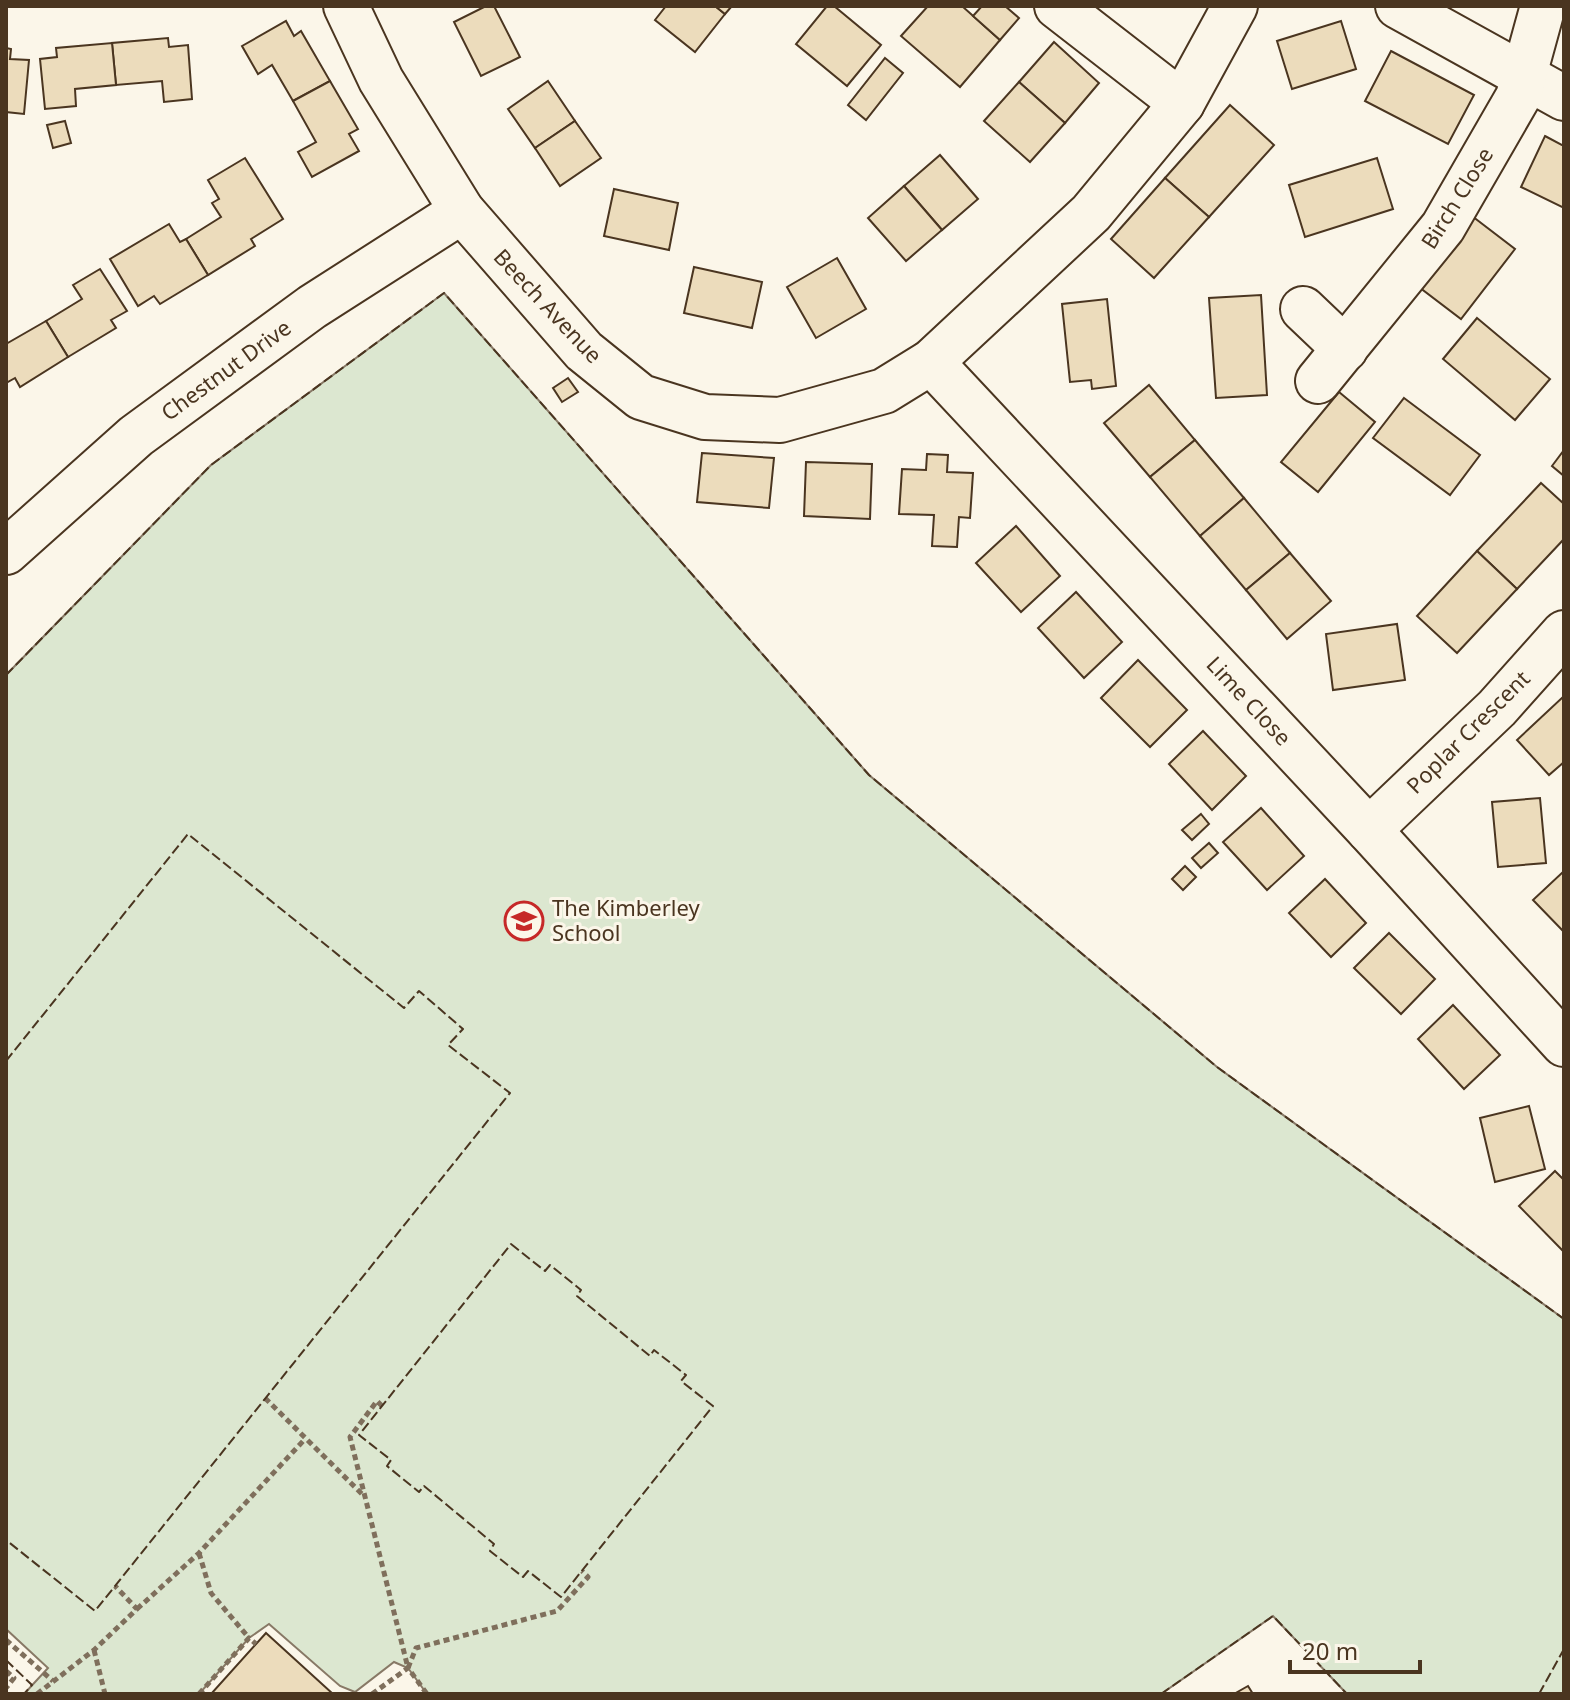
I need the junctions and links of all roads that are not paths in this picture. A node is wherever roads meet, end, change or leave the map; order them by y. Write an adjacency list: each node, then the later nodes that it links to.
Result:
1 (346, 6): 9 (street, Beech Avenue)
2 (1057, 6): 8 (street)
3 (1235, 6): 8 (street, Beech Avenue)
4 (1398, 6): 6 (street)
5 (1543, 6): 6 (street, Birch Close)
6 (1524, 76): 7 (street); 10 (street, Birch Close)
7 (1564, 98)
8 (1182, 103): 11 (street, Beech Avenue)
9 (462, 211): 11 (street, Beech Avenue); 12 (street, Chestnut Drive)
10 (1303, 309)
11 (931, 362): 14 (street, Lime Close)
12 (6, 552)
13 (1564, 633): 14 (street, Poplar Crescent)
14 (1369, 830): 15 (street, Lime Close)
15 (1564, 1044)

